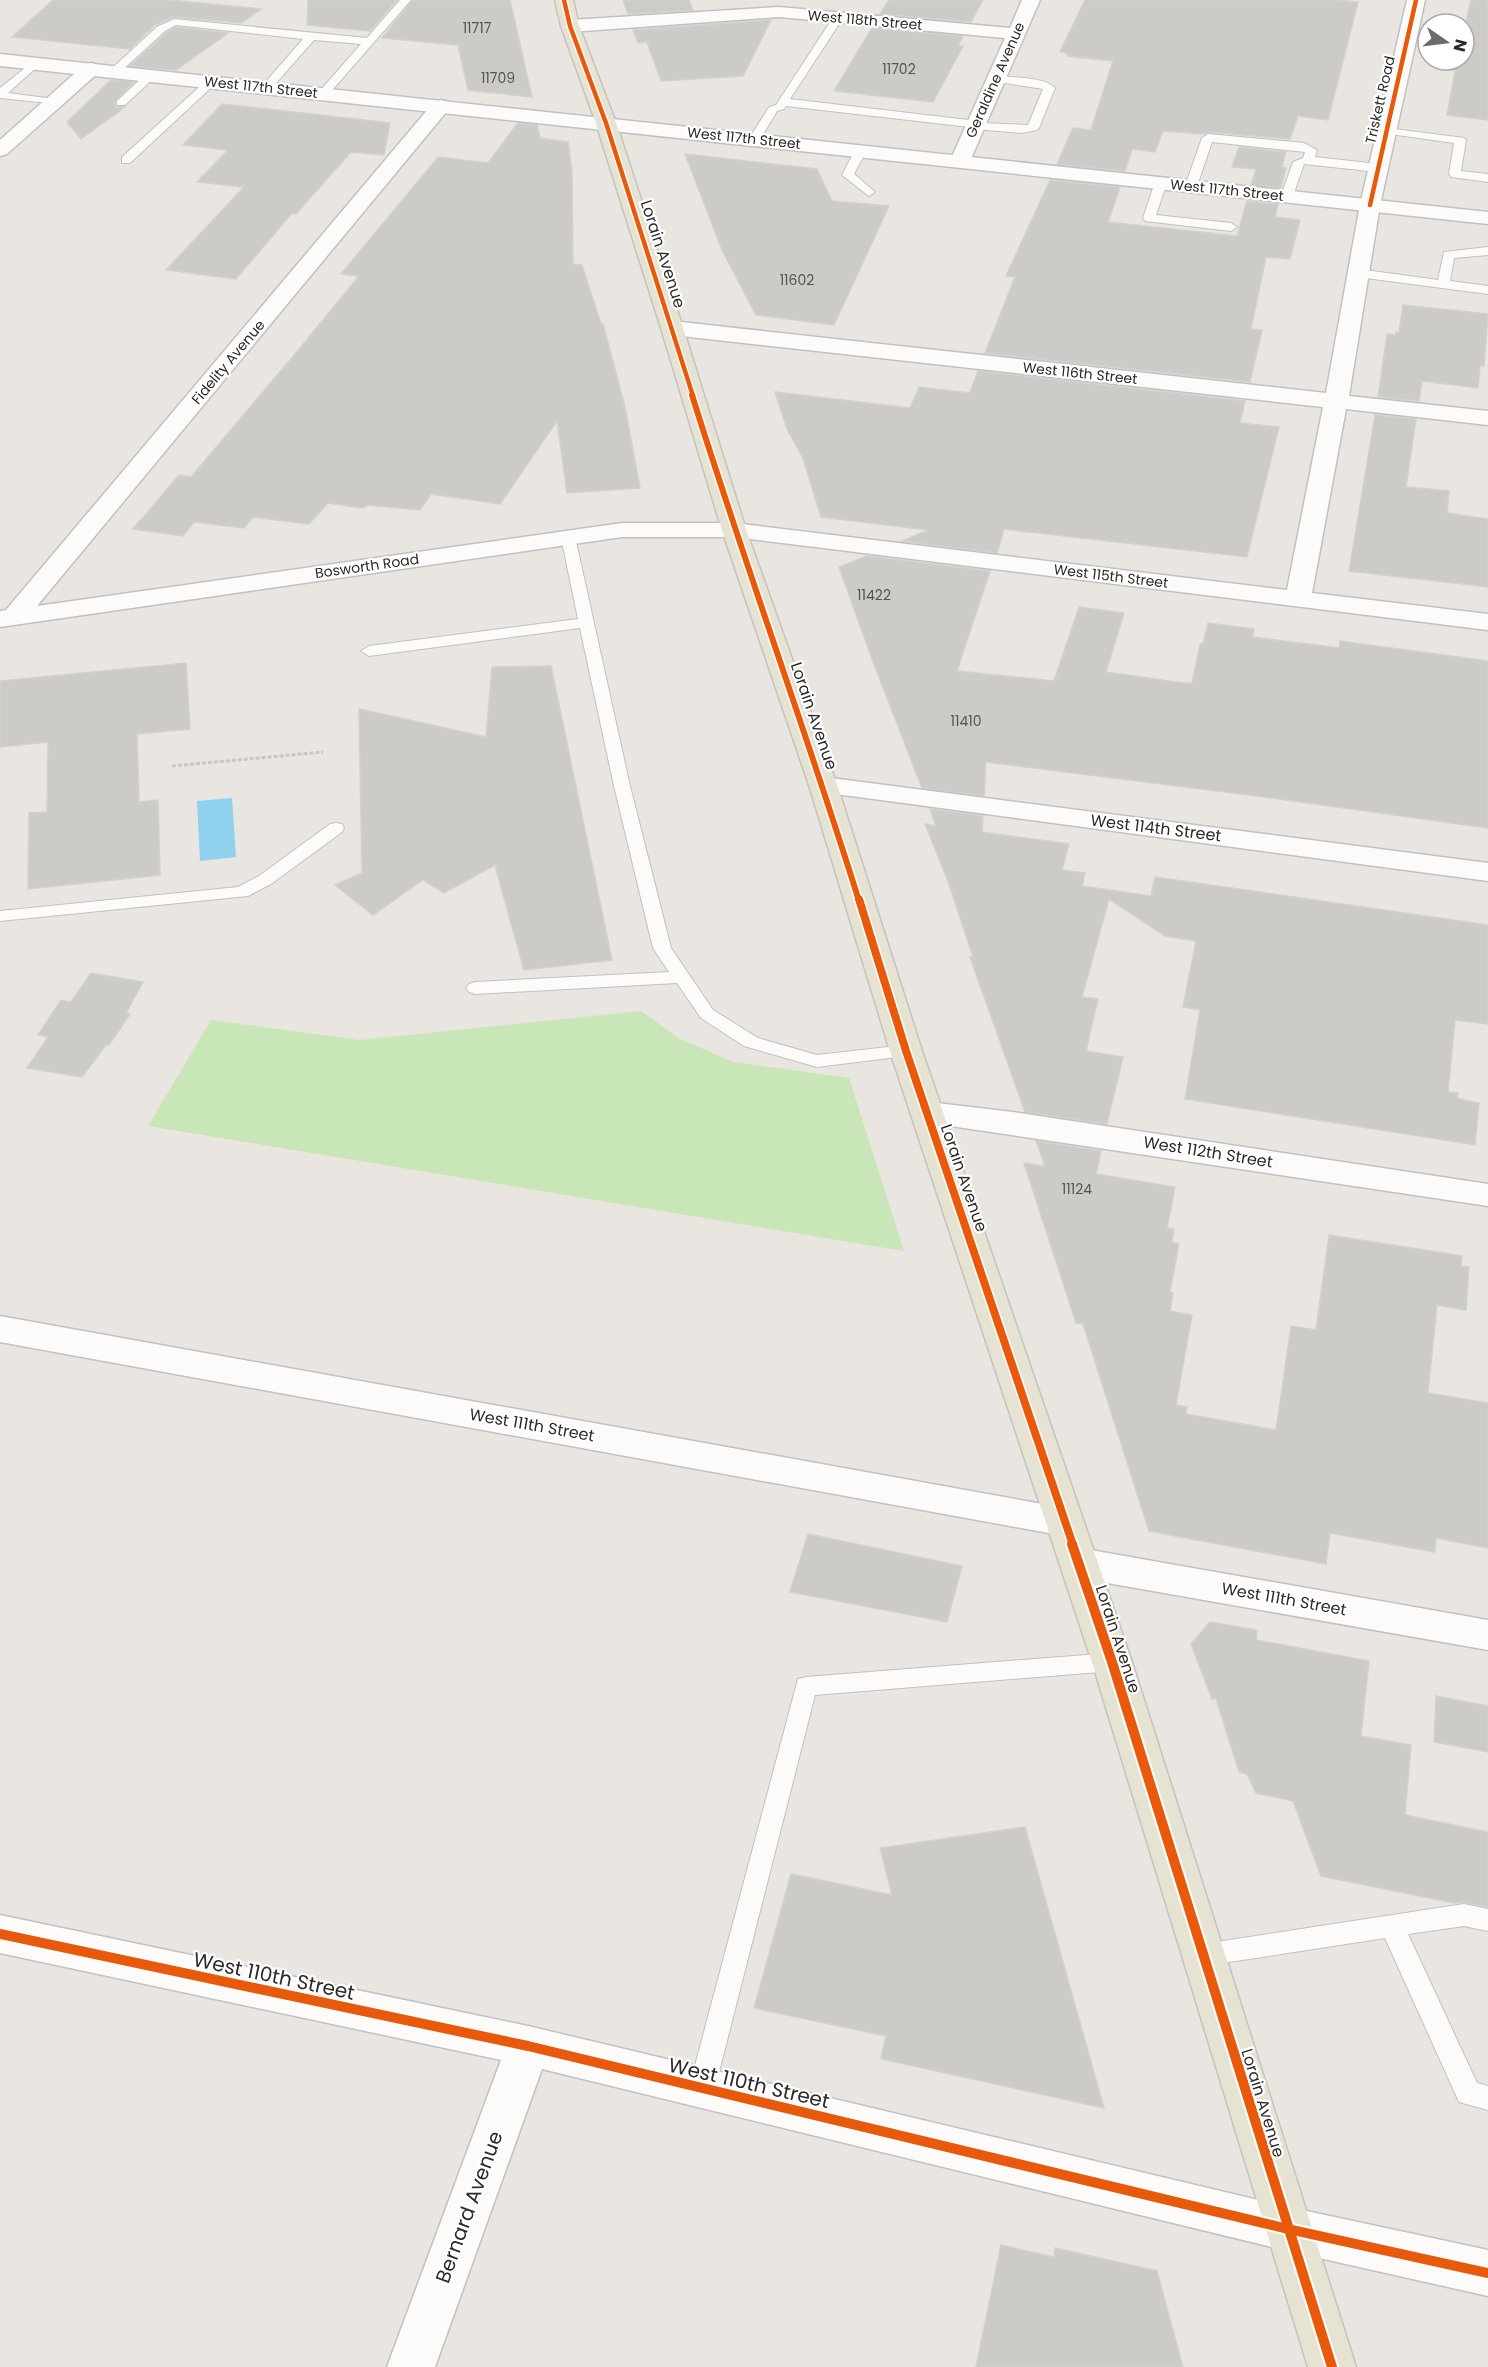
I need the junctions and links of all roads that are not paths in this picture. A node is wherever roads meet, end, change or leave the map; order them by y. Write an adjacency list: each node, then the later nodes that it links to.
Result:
1 (406, 0): 9 (lane)
2 (564, 0): 6 (main road, Lorain Avenue)
3 (1031, 0): 7 (street, Geraldine Avenue)
4 (1416, 0): 26 (street, Triskett Road)
5 (838, 18): 6 (street, West 118th Street); 7 (street, West 118th Street); 22 (lane)
6 (570, 26): 24 (main road, Lorain Avenue)
7 (1016, 34): 15 (street, Geraldine Avenue)
8 (311, 37): 9 (lane); 13 (lane); 17 (lane)
9 (370, 41): 18 (lane)
10 (0, 60): 11 (street, West 117th Street)
11 (35, 63): 12 (street, West 117th Street); 19 (lane)
12 (91, 69): 13 (street, West 117th Street); 20 (street)
13 (115, 71): 14 (street, West 117th Street)
14 (151, 75): 16 (street, West 117th Street); 21 (lane)
15 (996, 79): 25 (street, Geraldine Avenue); 25 (lane)
16 (211, 82): 17 (street, West 117th Street); 30 (lane)
17 (266, 88): 18 (street, West 117th Street)
18 (323, 94): 23 (street, West 117th Street)
19 (2, 97): 20 (lane)
20 (54, 102): 28 (street)
21 (121, 103)
22 (781, 104): 25 (lane); 27 (lane)
23 (441, 106): 24 (street, West 117th Street); 52 (street, Fidelity Avenue)
24 (606, 123): 27 (street, West 117th Street); 46 (main road, Lorain Avenue)
25 (976, 125): 32 (street, Geraldine Avenue)
26 (1387, 131): 33 (street, Triskett Road); 34 (lane)
27 (760, 139): 29 (street, West 117th Street)
28 (0, 150)
29 (861, 150): 32 (street, West 117th Street); 37 (lane)
30 (126, 160)
31 (1308, 160): 33 (lane); 36 (lane); 38 (lane)
32 (960, 161): 35 (street, West 117th Street)
33 (1378, 168): 39 (street, Triskett Road)
34 (1488, 177)
35 (1161, 182): 36 (street, West 117th Street); 41 (lane)
36 (1191, 186): 38 (street, West 117th Street)
37 (869, 192)
38 (1287, 196): 39 (street, West 117th Street)
39 (1370, 205): 40 (street, West 117th Street); 43 (street, Triskett Road)
40 (1488, 218)
41 (1231, 227)
42 (1488, 251): 44 (lane)
43 (1358, 273): 44 (lane); 47 (street, Triskett Road)
44 (1443, 285): 45 (lane)
45 (1488, 290)
46 (672, 328): 47 (street, West 116th Street); 49 (main road, Lorain Avenue)
47 (1336, 402): 48 (street, West 116th Street); 51 (street, Triskett Road)
48 (1488, 418)
49 (734, 530): 50 (street, Bosworth Road); 51 (street, West 115th Street); 56 (main road, Lorain Avenue)
50 (568, 537): 52 (street, Bosworth Road); 53 (lane)
51 (1298, 598): 54 (street, West 115th Street)
52 (7, 618)
53 (588, 622): 55 (lane); 60 (lane)
54 (1488, 622)
55 (369, 651)
56 (823, 785): 58 (street, West 114th Street); 62 (main road, Lorain Avenue)
57 (336, 828): 59 (lane)
58 (1488, 872)
59 (0, 916)
60 (682, 977): 61 (lane); 62 (lane)
61 (476, 988)
62 (906, 1051): 63 (main road, Lorain Avenue)
63 (928, 1113): 64 (street, West 112th Street); 66 (main road, Lorain Avenue)
64 (1488, 1195)
65 (0, 1329): 66 (street, West 111th Street)
66 (1065, 1522): 67 (main road, Lorain Avenue)
67 (1079, 1563): 68 (street, West 111th Street); 69 (main road, Lorain Avenue)
68 (1488, 1635)
69 (1112, 1662): 73 (main road, Lorain Avenue); 75 (lane)
70 (1488, 1920): 71 (lane)
71 (1392, 1926): 73 (lane); 76 (lane)
72 (0, 1934): 74 (street, West 110th Street)
73 (1203, 1955): 77 (main road, Lorain Avenue)
74 (528, 2046): 75 (street, West 110th Street); 79 (street, Bernard Avenue)
75 (702, 2088): 77 (street, West 110th Street)
76 (1488, 2098)
77 (1288, 2229): 78 (street, West 110th Street); 80 (main road, Lorain Avenue)
78 (1488, 2273)
79 (411, 2367)
80 (1332, 2367)

